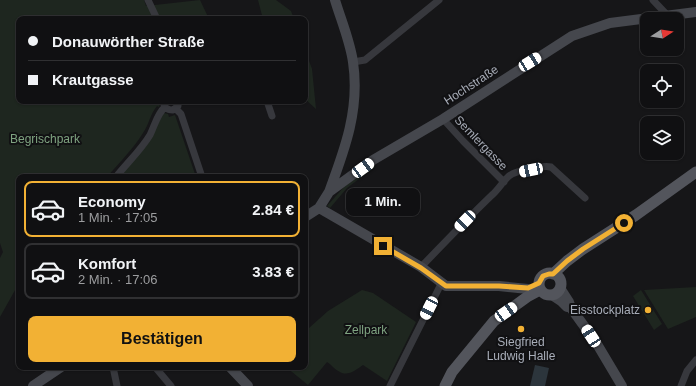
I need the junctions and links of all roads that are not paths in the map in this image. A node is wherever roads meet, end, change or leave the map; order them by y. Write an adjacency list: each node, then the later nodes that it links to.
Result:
1 (148, 0): 8 (street)
2 (335, 0): 10 (main road)
3 (439, 0): 10 (street)
4 (653, 0): 5 (street)
5 (664, 12)
6 (696, 12): 7 (main road, Hochstraße)
7 (684, 14)
8 (154, 16)
9 (640, 19): 16 (main road, Hochstraße)
10 (353, 62): 21 (main road)
11 (164, 104): 14 (street); 18 (street)
12 (178, 104): 14 (street)
13 (267, 104): 15 (street)
14 (176, 109): 19 (street)
15 (272, 116)
16 (443, 119): 20 (street, Semlergasse); 21 (main road, Hochstraße)
17 (696, 172): 27 (main road)
18 (119, 174)
19 (201, 174)
20 (504, 182): 22 (street); 25 (street)
21 (329, 192): 23 (main road, Hochstraße)
22 (586, 198)
23 (319, 208): 24 (main road, Hochstraße); 25 (main road)
24 (308, 215)
25 (421, 268): 26 (main road)
26 (442, 284): 29 (main road); 40 (street)
27 (556, 285): 28 (main road); 28 (main road); 42 (main road)
28 (540, 287): 29 (main road); 30 (main road)
29 (528, 288): 30 (main road)
30 (498, 318): 41 (main road)
31 (696, 360): 43 (street)
32 (57, 370): 36 (main road)
33 (114, 370): 37 (street)
34 (157, 370): 38 (street)
35 (233, 370): 39 (main road)
36 (33, 386)
37 (117, 386)
38 (172, 386)
39 (248, 386)
40 (390, 386)
41 (445, 386)
42 (622, 386)
43 (681, 386)

